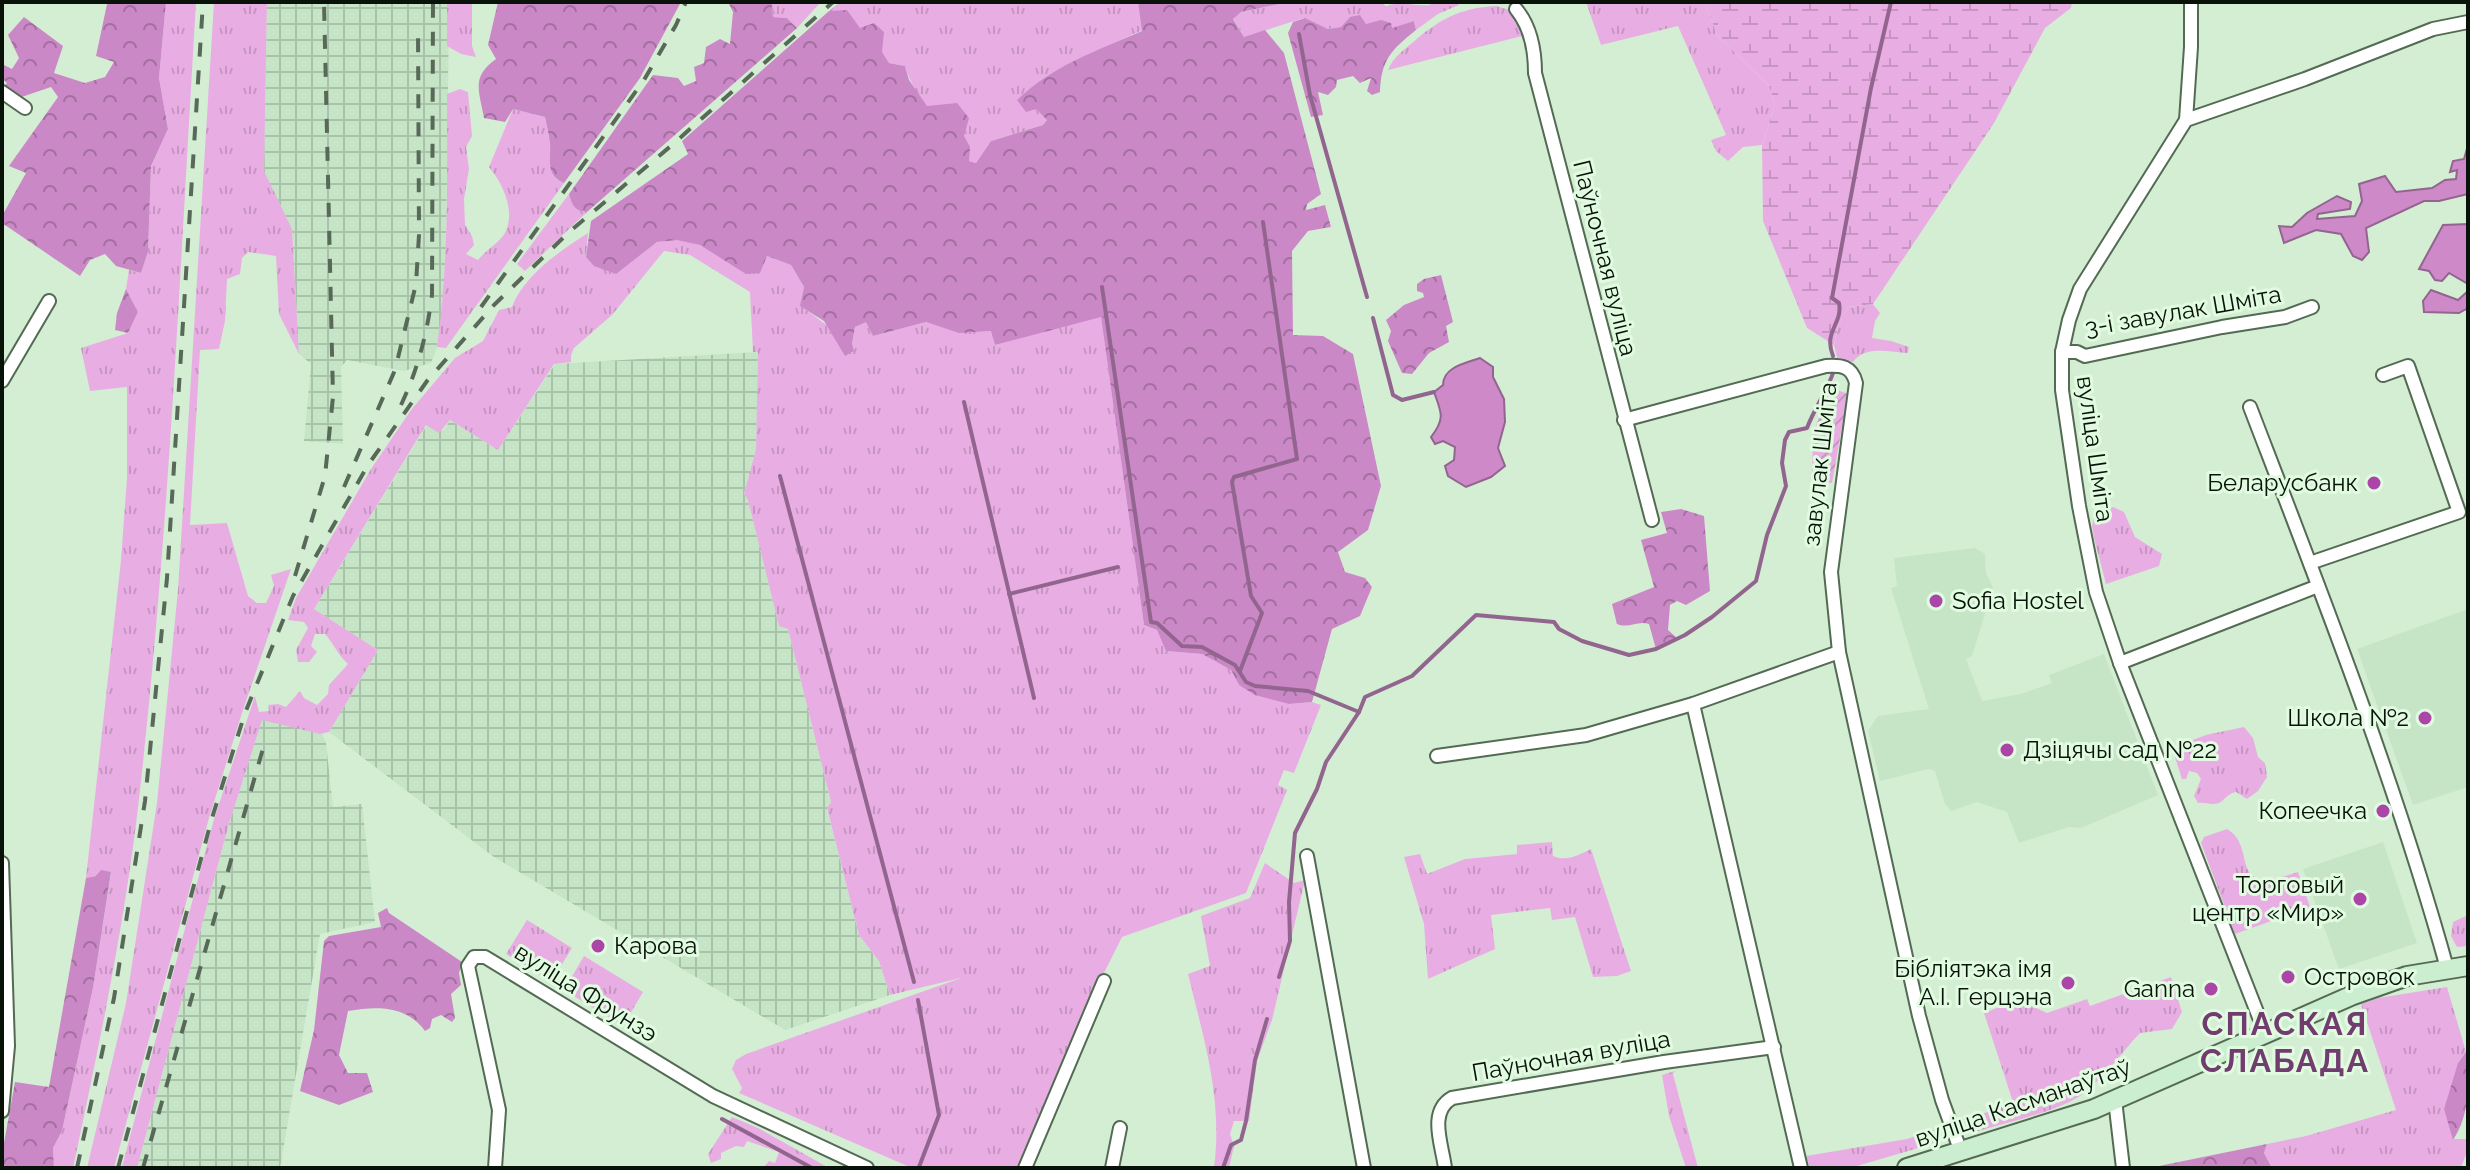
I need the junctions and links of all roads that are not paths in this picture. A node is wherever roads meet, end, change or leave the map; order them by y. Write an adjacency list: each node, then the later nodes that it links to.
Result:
1 (2191, 2): 6 (street)
2 (1516, 9): 13 (street, Паўночная вуліца)
3 (2468, 22): 6 (street)
4 (2, 92): 5 (street)
5 (25, 108)
6 (2186, 120): 9 (street, вуліца Шміта)
7 (49, 301): 11 (street)
8 (2312, 307): 9 (street, 3-і завулак Шміта)
9 (2062, 352): 18 (street, вуліца Шміта)
10 (2383, 375): 15 (street)
11 (2, 381)
12 (2250, 407): 15 (street)
13 (1624, 420): 14 (street, Паўночная вуліца); 17 (street, завулак Шміта)
14 (1652, 520)
15 (2310, 563): 16 (street)
16 (2318, 586): 18 (street); 24 (street)
17 (1839, 652): 19 (street); 31 (street, завулак Шміта)
18 (2120, 663): 26 (street, вуліца Шміта)
19 (1693, 704): 20 (street); 27 (street)
20 (1437, 756)
21 (1307, 856): 36 (street)
22 (2, 863): 29 (street)
23 (2468, 966): 24 (main road, вуліца Касманаўтаў)
24 (2447, 968): 26 (main road, вуліца Касманаўтаў)
25 (1104, 981): 34 (street)
26 (2266, 1035): 28 (main road, вуліца Касманаўтаў)
27 (1774, 1047): 37 (street, Паўночная вуліца); 38 (street)
28 (2115, 1100): 31 (main road, вуліца Касманаўтаў); 40 (street)
29 (2, 1111)
30 (1120, 1128): 35 (street)
31 (1961, 1152): 39 (main road, вуліца Касманаўтаў)
32 (495, 1168): 33 (street, вуліца Фрунзэ)
33 (867, 1168)
34 (1025, 1168)
35 (1112, 1168)
36 (1364, 1168)
37 (1445, 1168)
38 (1801, 1168)
39 (1907, 1168)
40 (2123, 1168)

